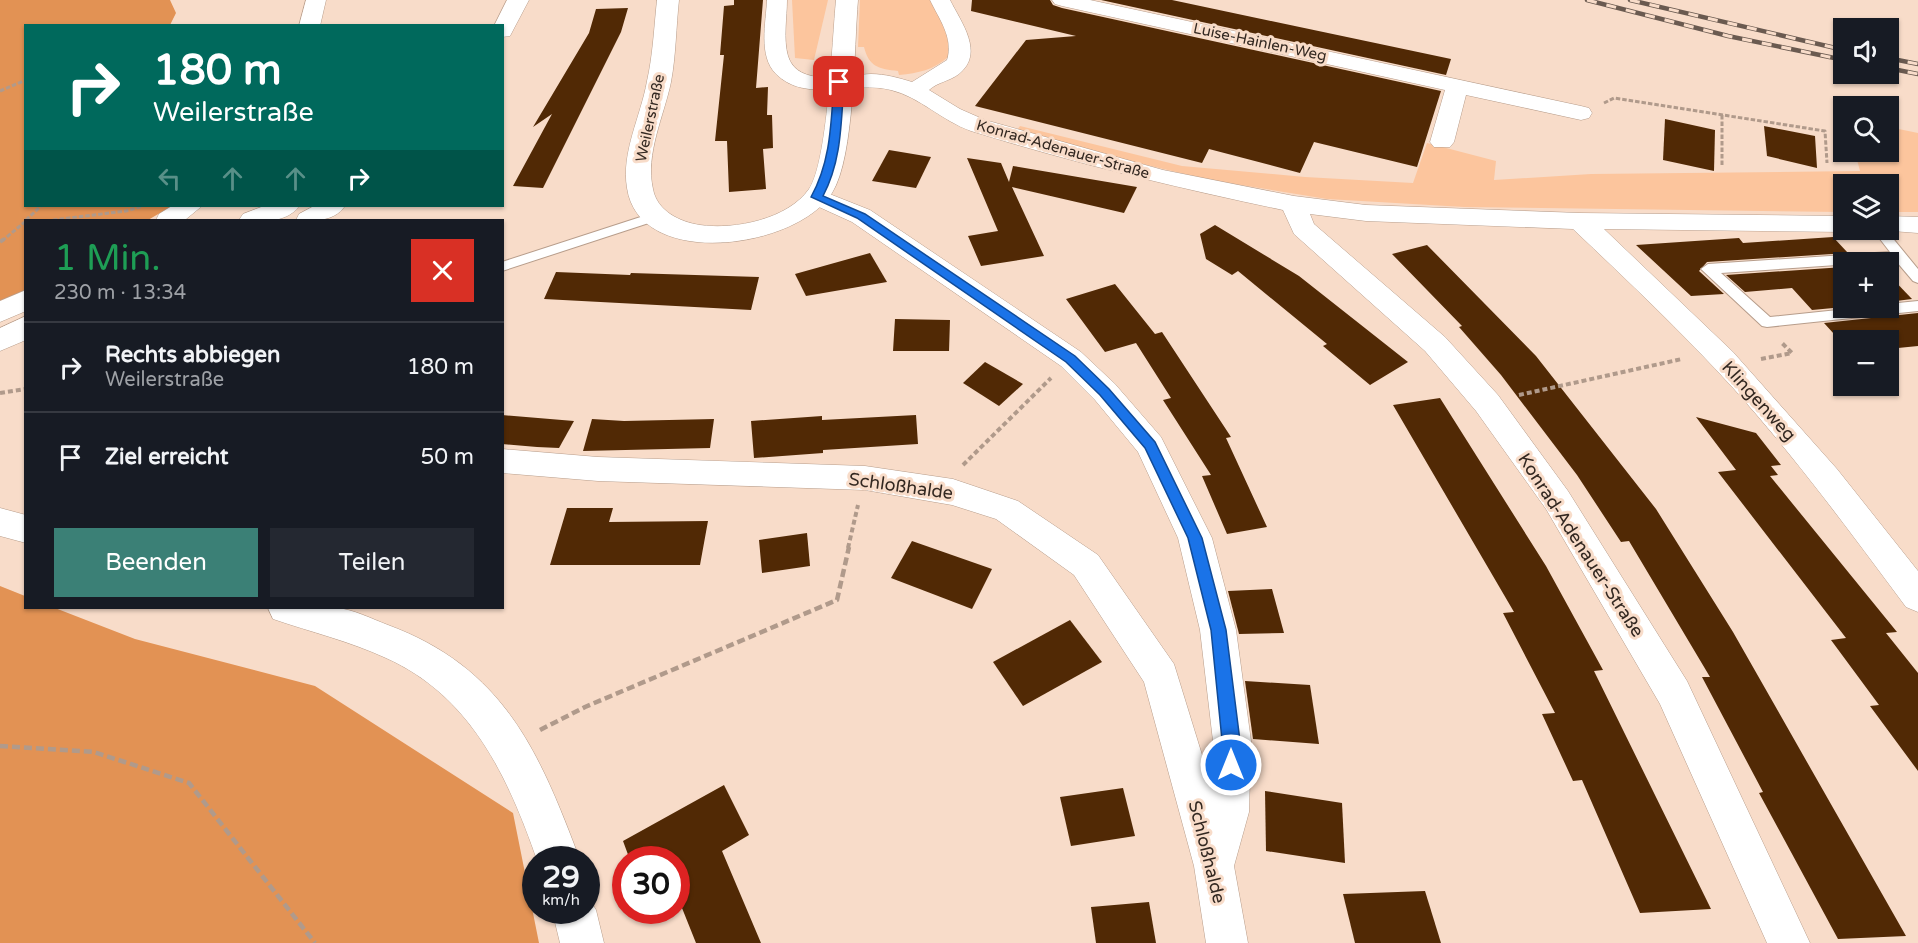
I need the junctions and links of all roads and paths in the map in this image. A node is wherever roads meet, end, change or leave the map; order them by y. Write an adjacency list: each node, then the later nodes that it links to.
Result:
1 (316, 0): 8 (street)
2 (518, 0): 9 (street)
3 (668, 0): 27 (street, Weilerstraße)
4 (777, 0): 11 (street, Konrad-Adenauer-Straße)
5 (847, 0): 11 (street)
6 (940, 0): 13 (street)
7 (1062, 0): 12 (street, Luise-Hainlen-Weg)
8 (310, 24)
9 (504, 27)
10 (24, 81): 14 (path)
11 (839, 82): 13 (street, Konrad-Adenauer-Straße); 20 (street)
12 (1457, 85): 15 (street, Luise-Hainlen-Weg); 17 (street)
13 (916, 90): 21 (street, Konrad-Adenauer-Straße)
14 (0, 91)
15 (1581, 113): 16 (path)
16 (1722, 115): 18 (path); 19 (path)
17 (1442, 142)
18 (1827, 163)
19 (1722, 166)
20 (817, 197): 27 (street); 49 (street)
21 (1294, 204): 33 (street, Konrad-Adenauer-Straße); 68 (street, Konrad-Adenauer-Straße)
22 (40, 207): 28 (path)
23 (140, 207): 29 (path)
24 (188, 207): 30 (street)
25 (284, 207): 31 (street)
26 (330, 207): 32 (street)
27 (656, 216): 41 (lane)
28 (29, 219)
29 (62, 219)
30 (170, 219)
31 (254, 219)
32 (310, 219)
33 (1580, 222): 35 (street, Konrad-Adenauer-Straße); 48 (street, Klingenweg)
34 (24, 224): 39 (path)
35 (1833, 224)
36 (1899, 225): 37 (street)
37 (1918, 225)
38 (1887, 240): 40 (lane)
39 (0, 242)
40 (1900, 256): 42 (lane); 44 (lane)
41 (504, 266)
42 (1918, 278)
43 (24, 300): 45 (street)
44 (1918, 306)
45 (0, 313)
46 (24, 327): 47 (street)
47 (0, 340)
48 (1714, 352): 51 (path); 58 (street, Klingenweg)
49 (1071, 359): 54 (path); 63 (street)
50 (24, 389): 52 (path)
51 (1540, 390)
52 (0, 393)
53 (504, 461): 55 (street, Schloßhalde)
54 (968, 461)
55 (865, 478): 60 (path); 63 (street, Schloßhalde)
56 (0, 522): 57 (street)
57 (24, 528)
58 (1918, 597)
59 (289, 609): 60 (street)
60 (510, 744): 62 (street)
61 (0, 746): 65 (path)
62 (554, 846)
63 (1214, 866): 67 (street, Schloßhalde)
64 (577, 924): 66 (street)
65 (315, 943)
66 (582, 943)
67 (1227, 943)
68 (1789, 943)

